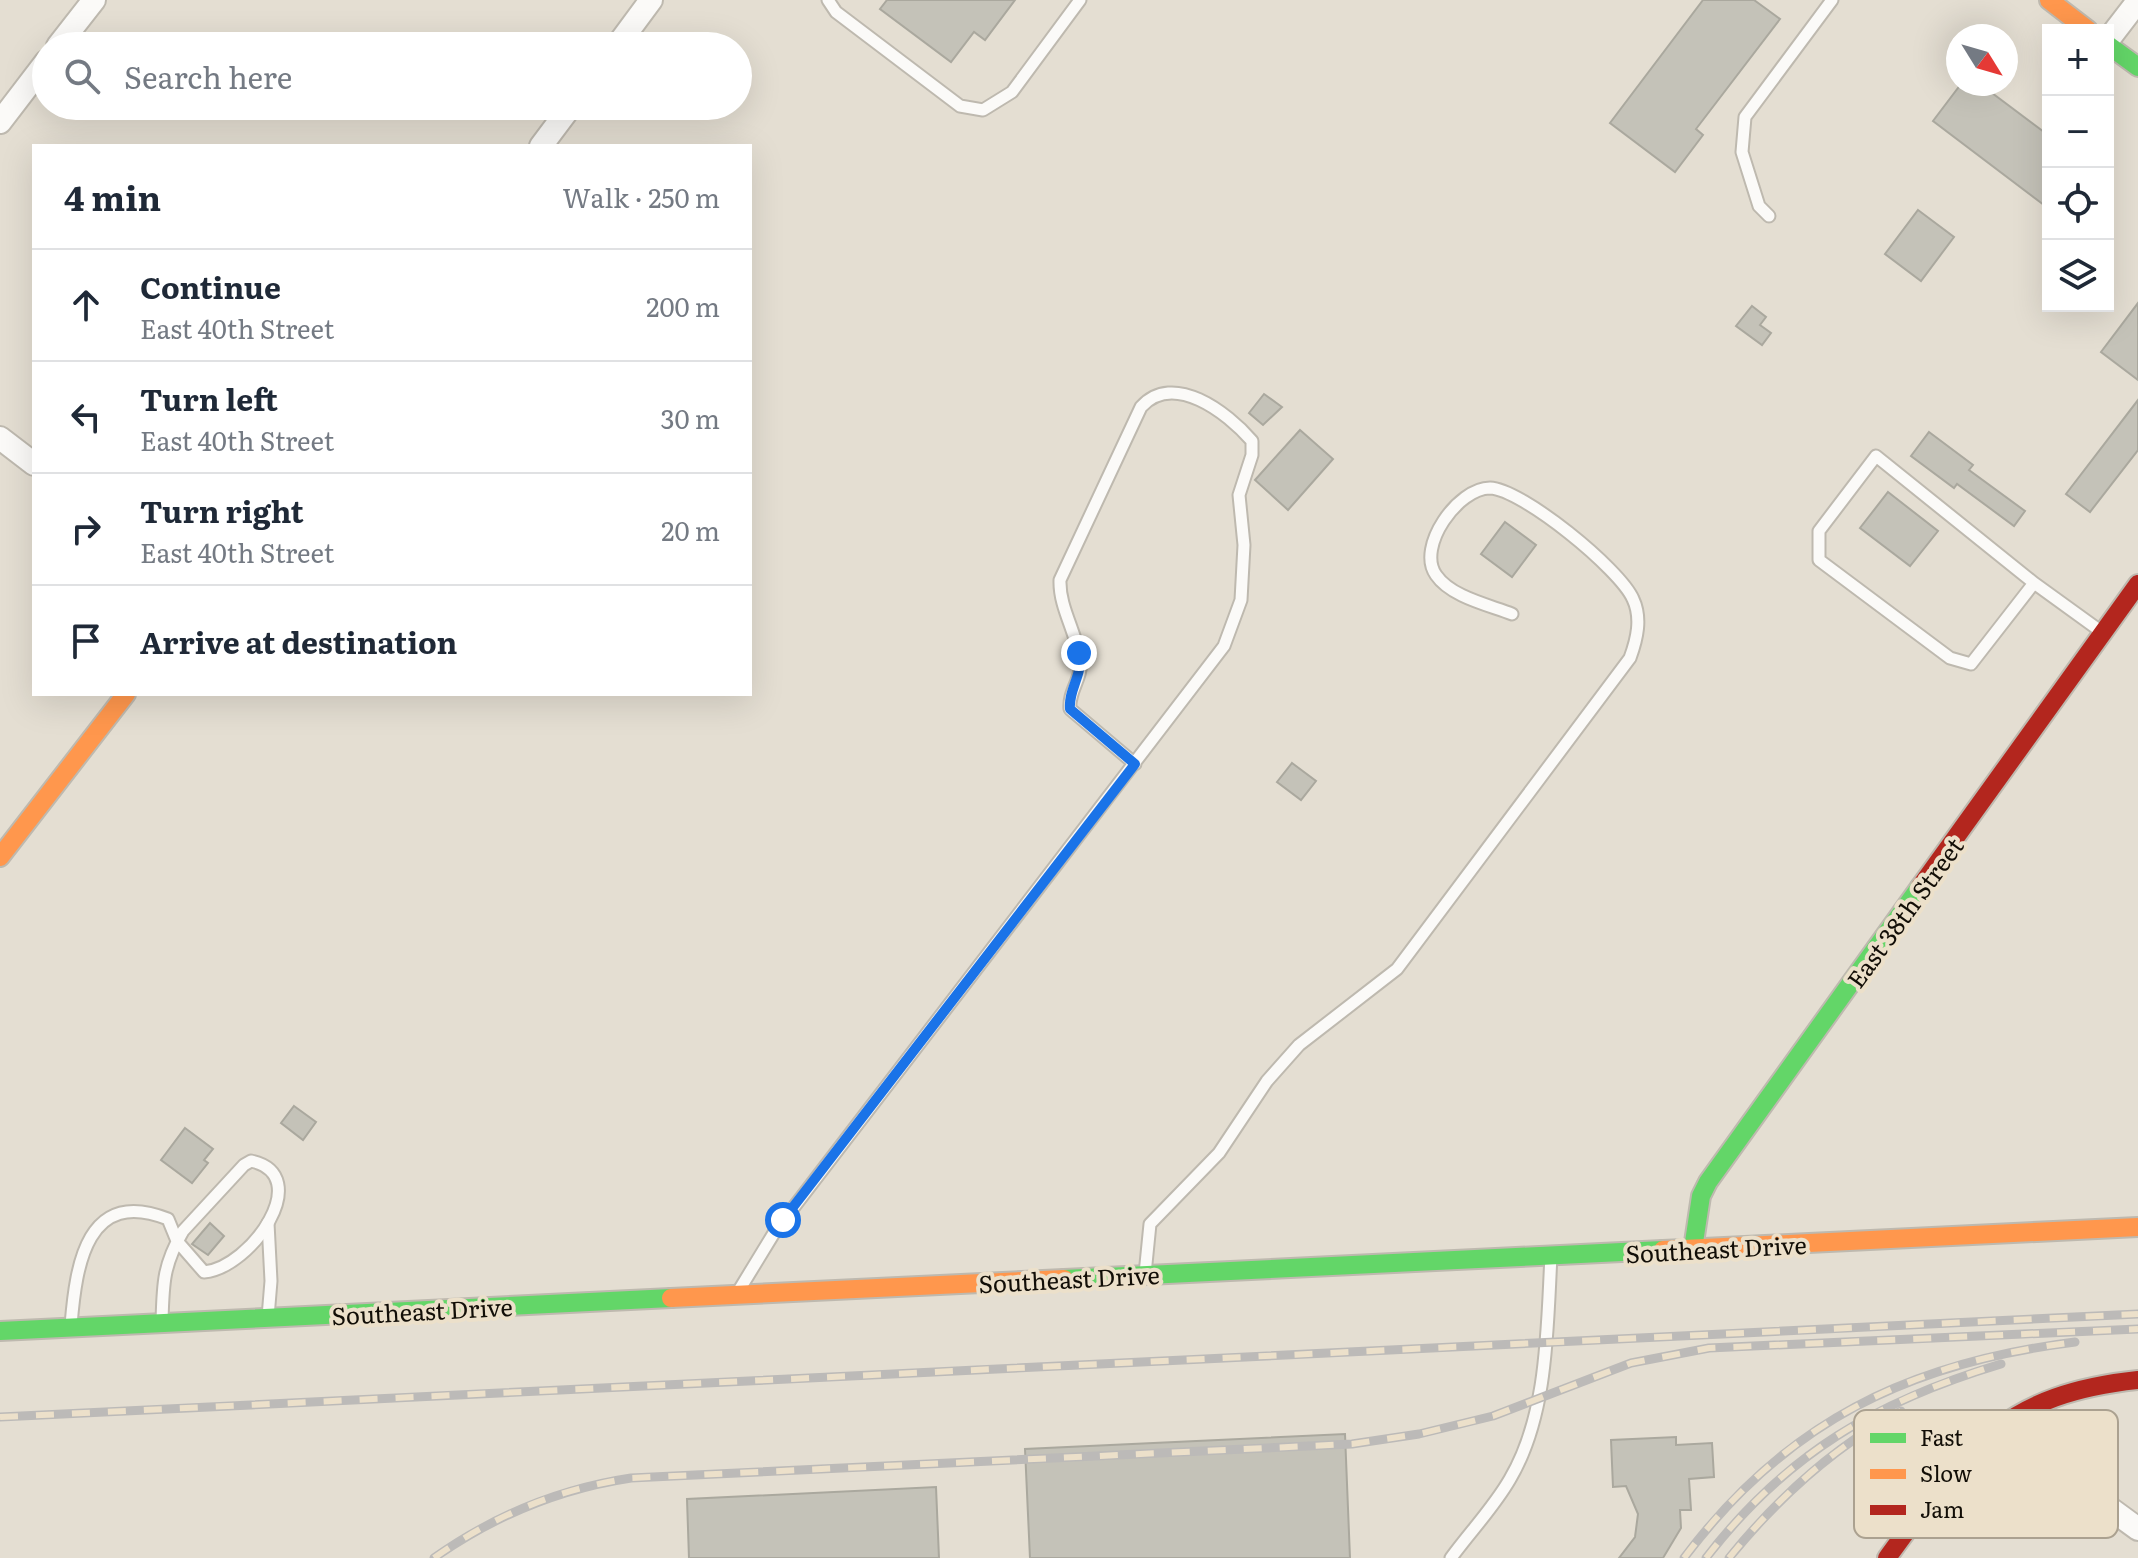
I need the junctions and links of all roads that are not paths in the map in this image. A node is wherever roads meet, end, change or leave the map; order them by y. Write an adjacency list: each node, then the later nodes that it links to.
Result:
1 (94, 0): 9 (street)
2 (651, 0): 10 (street)
3 (828, 0): 4 (lane)
4 (1080, 0)
5 (1832, 0): 18 (lane)
6 (2049, 0): 8 (main road)
7 (2138, 1): 11 (street)
8 (2080, 24)
9 (69, 32)
10 (627, 32)
11 (2114, 34)
12 (2114, 47): 13 (main road)
13 (2138, 67)
14 (32, 80): 16 (street)
15 (560, 120): 17 (street)
16 (0, 122)
17 (542, 144)
18 (1769, 216)
19 (0, 438): 20 (street)
20 (32, 462)
21 (2034, 583): 21 (lane); 24 (lane)
22 (2138, 584): 24 (main road, East 38th Street)
23 (1512, 614): 33 (lane)
24 (2103, 633): 31 (main road, East 38th Street)
25 (124, 696): 27 (main road)
26 (1135, 764): 26 (lane); 34 (lane)
27 (0, 857)
28 (268, 1222): 30 (lane); 30 (lane); 35 (lane)
29 (2138, 1227): 31 (main road, Southeast Drive)
30 (177, 1241): 36 (lane); 37 (lane)
31 (1693, 1249): 32 (main road, Southeast Drive)
32 (1551, 1256): 33 (main road, Southeast Drive); 44 (lane)
33 (1145, 1275): 34 (main road, Southeast Drive)
34 (737, 1294): 35 (main road, Southeast Drive)
35 (268, 1317): 36 (main road, Southeast Drive)
36 (162, 1323): 37 (main road, Southeast Drive)
37 (71, 1328): 38 (main road, Southeast Drive)
38 (0, 1331)
39 (2138, 1380): 40 (main road)
40 (2023, 1410)
41 (2118, 1514): 42 (street)
42 (2138, 1529)
43 (1902, 1538): 45 (main road)
44 (1451, 1558)
45 (1887, 1558)

